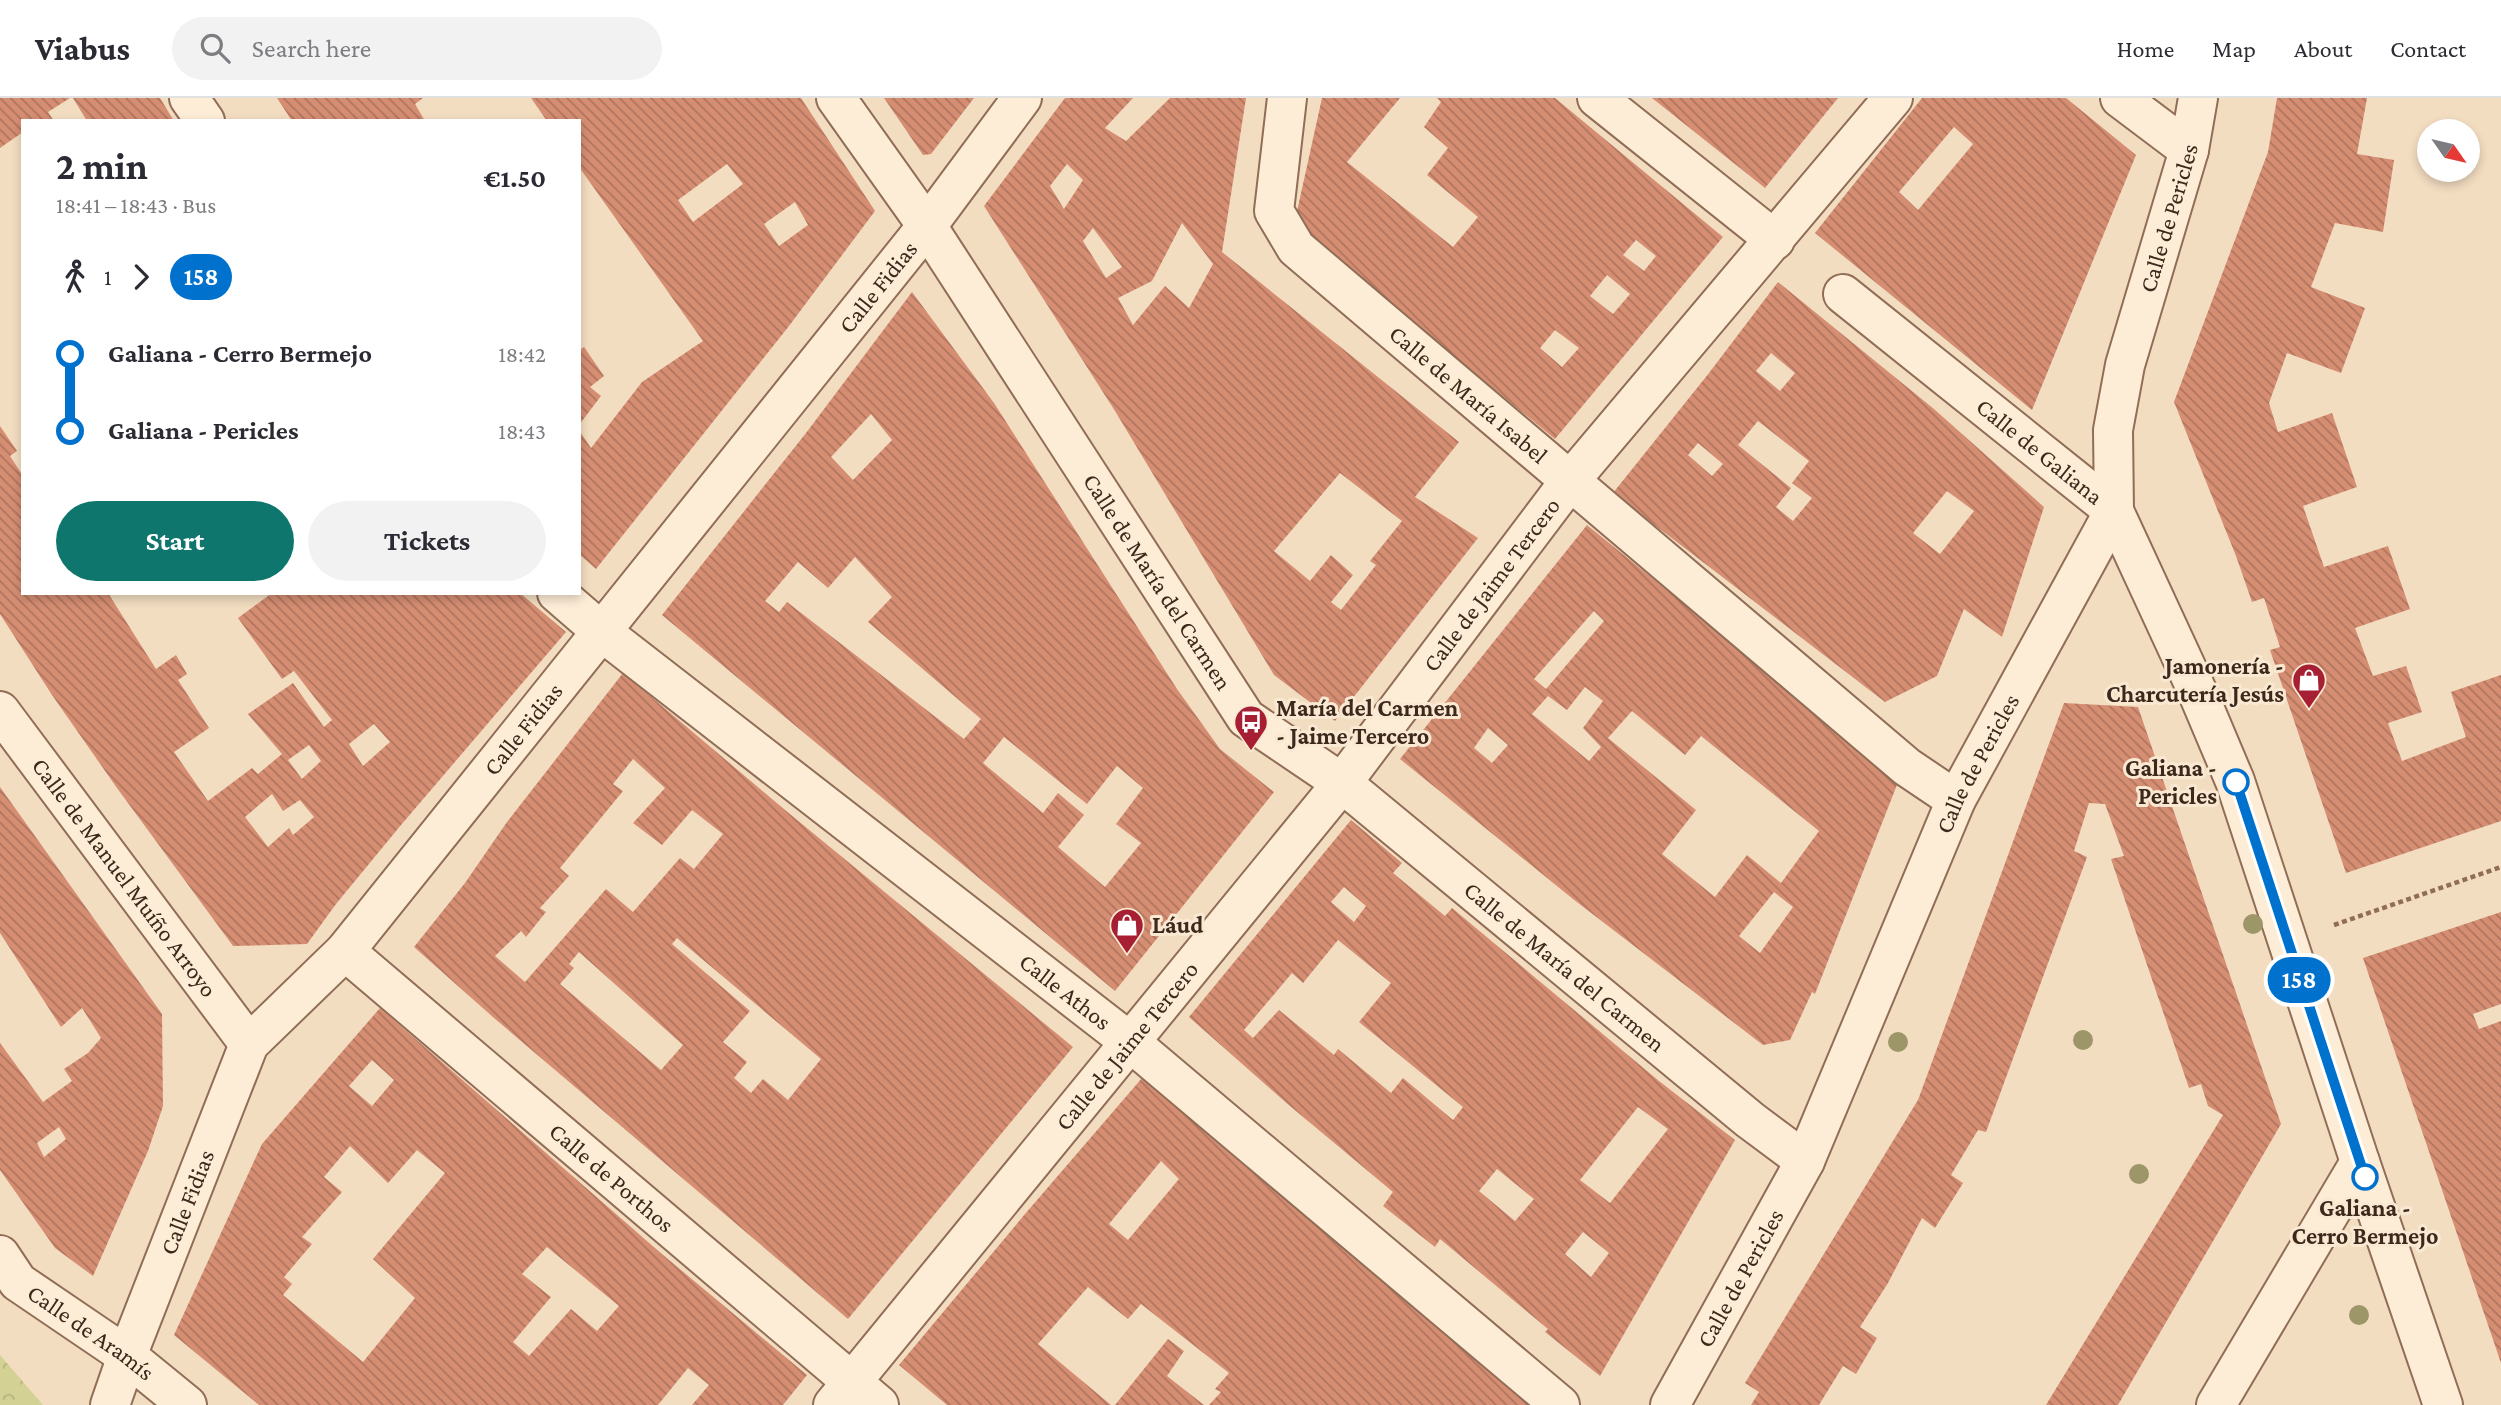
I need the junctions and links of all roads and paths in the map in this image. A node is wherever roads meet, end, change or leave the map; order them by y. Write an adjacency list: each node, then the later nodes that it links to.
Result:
1 (189, 98): 9 (street)
2 (836, 98): 11 (street, Calle de María del Carmen)
3 (1021, 98): 11 (street, Calle Fidias)
4 (1287, 98): 14 (street, Calle de María Isabel)
5 (1597, 98): 12 (street)
6 (1893, 98): 12 (street, Calle de Jaime Tercero)
7 (2120, 98): 10 (street)
8 (2198, 98): 10 (street, Calle de Pericles)
9 (204, 119)
10 (2189, 150): 15 (street, Calle de Pericles)
11 (926, 226): 17 (street, Calle Fidias); 19 (street, Calle de María del Carmen)
12 (1775, 240): 14 (street, Calle de Jaime Tercero)
13 (1843, 295): 15 (street, Calle de Galiana)
14 (1569, 482): 19 (street, Calle de Jaime Tercero); 20 (street, Calle de María Isabel)
15 (2114, 511): 20 (street, Calle de Pericles); 27 (street, Calle de Galiana)
16 (559, 595): 17 (street, Calle Athos)
17 (602, 632): 23 (street, Calle Fidias); 24 (street, Calle Athos)
18 (0, 710): 25 (street, Calle de Manuel Muíño Arroyo)
19 (1342, 783): 24 (street, Calle de Jaime Tercero); 26 (street, Calle de María del Carmen)
20 (1956, 800): 26 (street, Calle de Pericles)
21 (2501, 867): 22 (path)
22 (2350, 919)
23 (345, 951): 25 (street, Calle Fidias); 30 (street, Calle de Porthos)
24 (1130, 1042): 30 (street, Calle de Jaime Tercero); 33 (street, Calle Athos)
25 (248, 1044): 29 (street, Calle Fidias)
26 (1805, 1161): 34 (street, Calle de Pericles)
27 (2360, 1162): 35 (street); 36 (street, Calle de Galiana)
28 (0, 1255): 29 (street, Calle de Aramís)
29 (127, 1356): 31 (street, Calle Fidias); 32 (street, Calle de Aramís)
30 (855, 1397)
31 (110, 1405)
32 (187, 1405)
33 (1560, 1405)
34 (1670, 1405)
35 (2216, 1405)
36 (2443, 1405)

